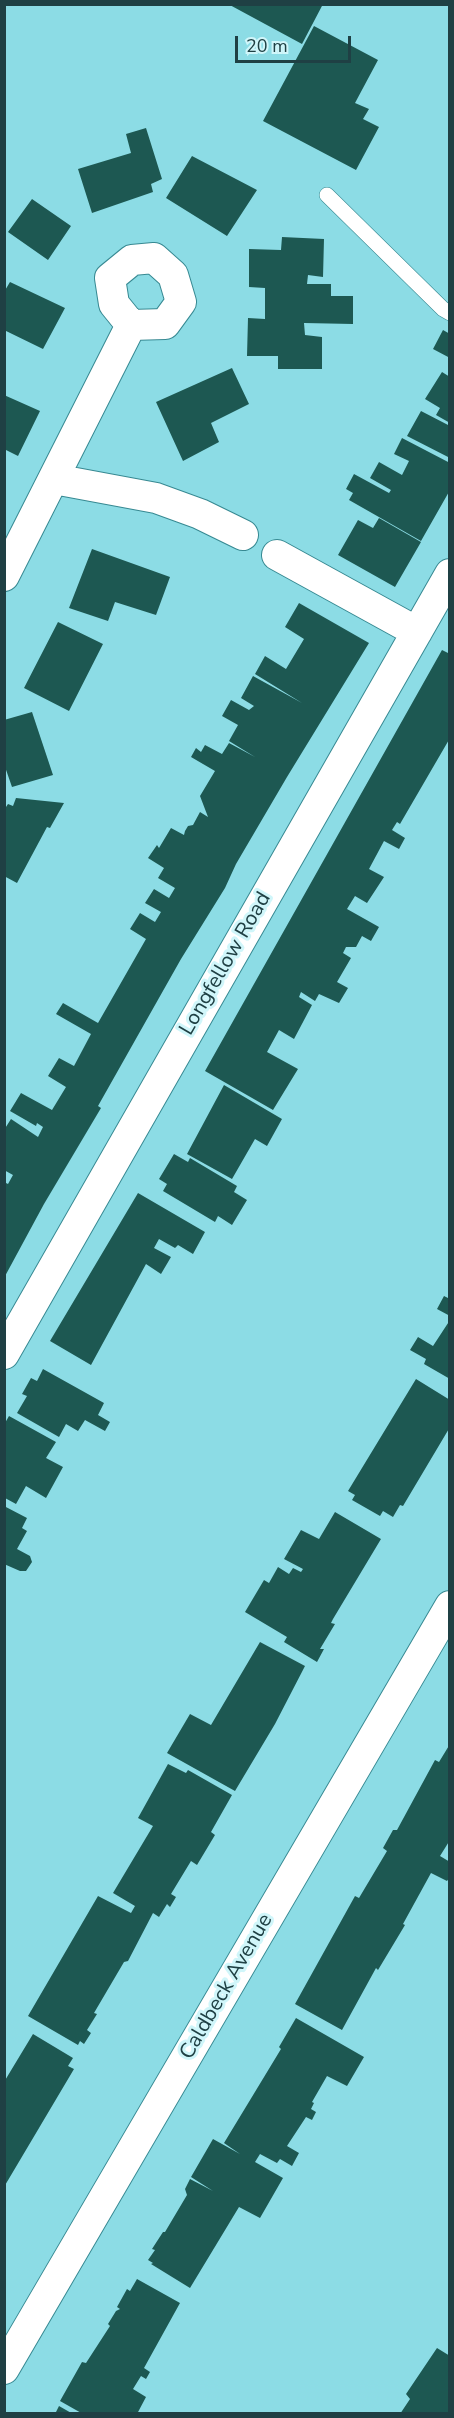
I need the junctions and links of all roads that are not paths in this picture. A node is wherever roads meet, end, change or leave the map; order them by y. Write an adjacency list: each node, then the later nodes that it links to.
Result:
1 (327, 195): 2 (lane)
2 (450, 313)
3 (131, 325): 4 (street)
4 (54, 479): 5 (street); 8 (street)
5 (243, 535)
6 (277, 555): 9 (street)
7 (450, 574): 9 (street, Longfellow Road)
8 (4, 576)
9 (417, 632): 10 (street, Longfellow Road)
10 (4, 1354)
11 (450, 1606): 12 (street, Caldbeck Avenue)
12 (4, 2369)

